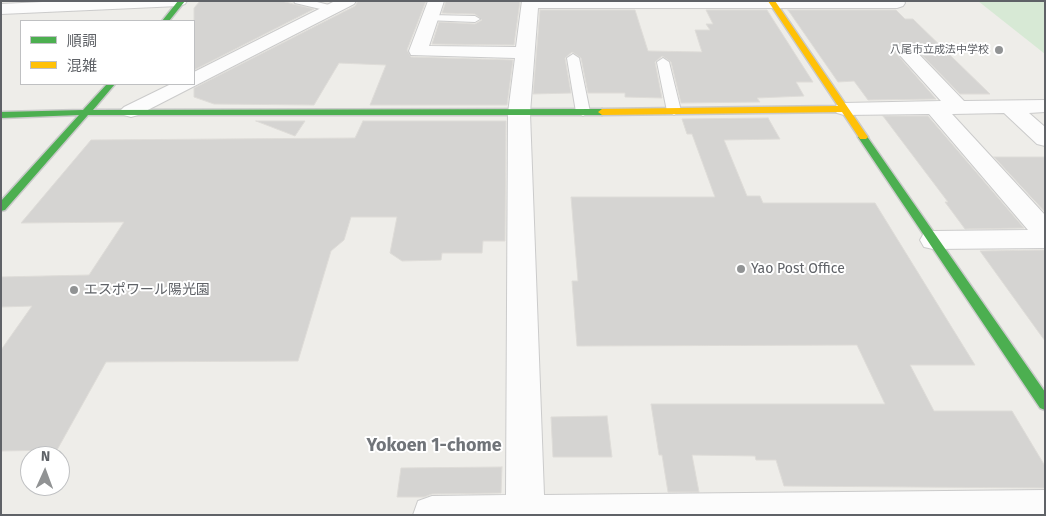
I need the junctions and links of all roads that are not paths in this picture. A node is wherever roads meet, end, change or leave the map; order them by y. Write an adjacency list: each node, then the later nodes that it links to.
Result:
1 (181, 1): 9 (street); 11 (street)
2 (299, 1): 7 (lane)
3 (530, 2): 4 (street); 13 (street)
4 (771, 2): 5 (street); 22 (street)
5 (871, 2): 6 (street)
6 (897, 3)
7 (341, 5): 16 (street)
8 (433, 9): 10 (lane); 13 (street)
9 (1, 10)
10 (475, 19)
11 (166, 20)
12 (905, 51): 21 (street)
13 (525, 54): 27 (street)
14 (573, 58): 26 (lane)
15 (663, 62): 24 (lane)
16 (195, 79)
17 (109, 85): 25 (street)
18 (184, 85): 23 (street)
19 (1045, 106): 20 (street)
20 (1010, 107): 21 (street); 29 (street)
21 (946, 108): 22 (street); 31 (street)
22 (844, 109): 24 (street); 33 (street)
23 (132, 111): 25 (street); 27 (street)
24 (674, 111): 26 (street)
25 (86, 112): 28 (street); 30 (street)
26 (583, 112): 27 (street)
27 (518, 113): 37 (street)
28 (1, 115)
29 (1045, 139)
30 (1, 208)
31 (1045, 232)
32 (1045, 239): 33 (street)
33 (933, 240): 34 (street)
34 (1045, 404)
35 (1045, 509): 36 (street)
36 (806, 513): 38 (street)
37 (526, 514): 38 (street); 39 (street)
38 (684, 514)
39 (432, 515)

